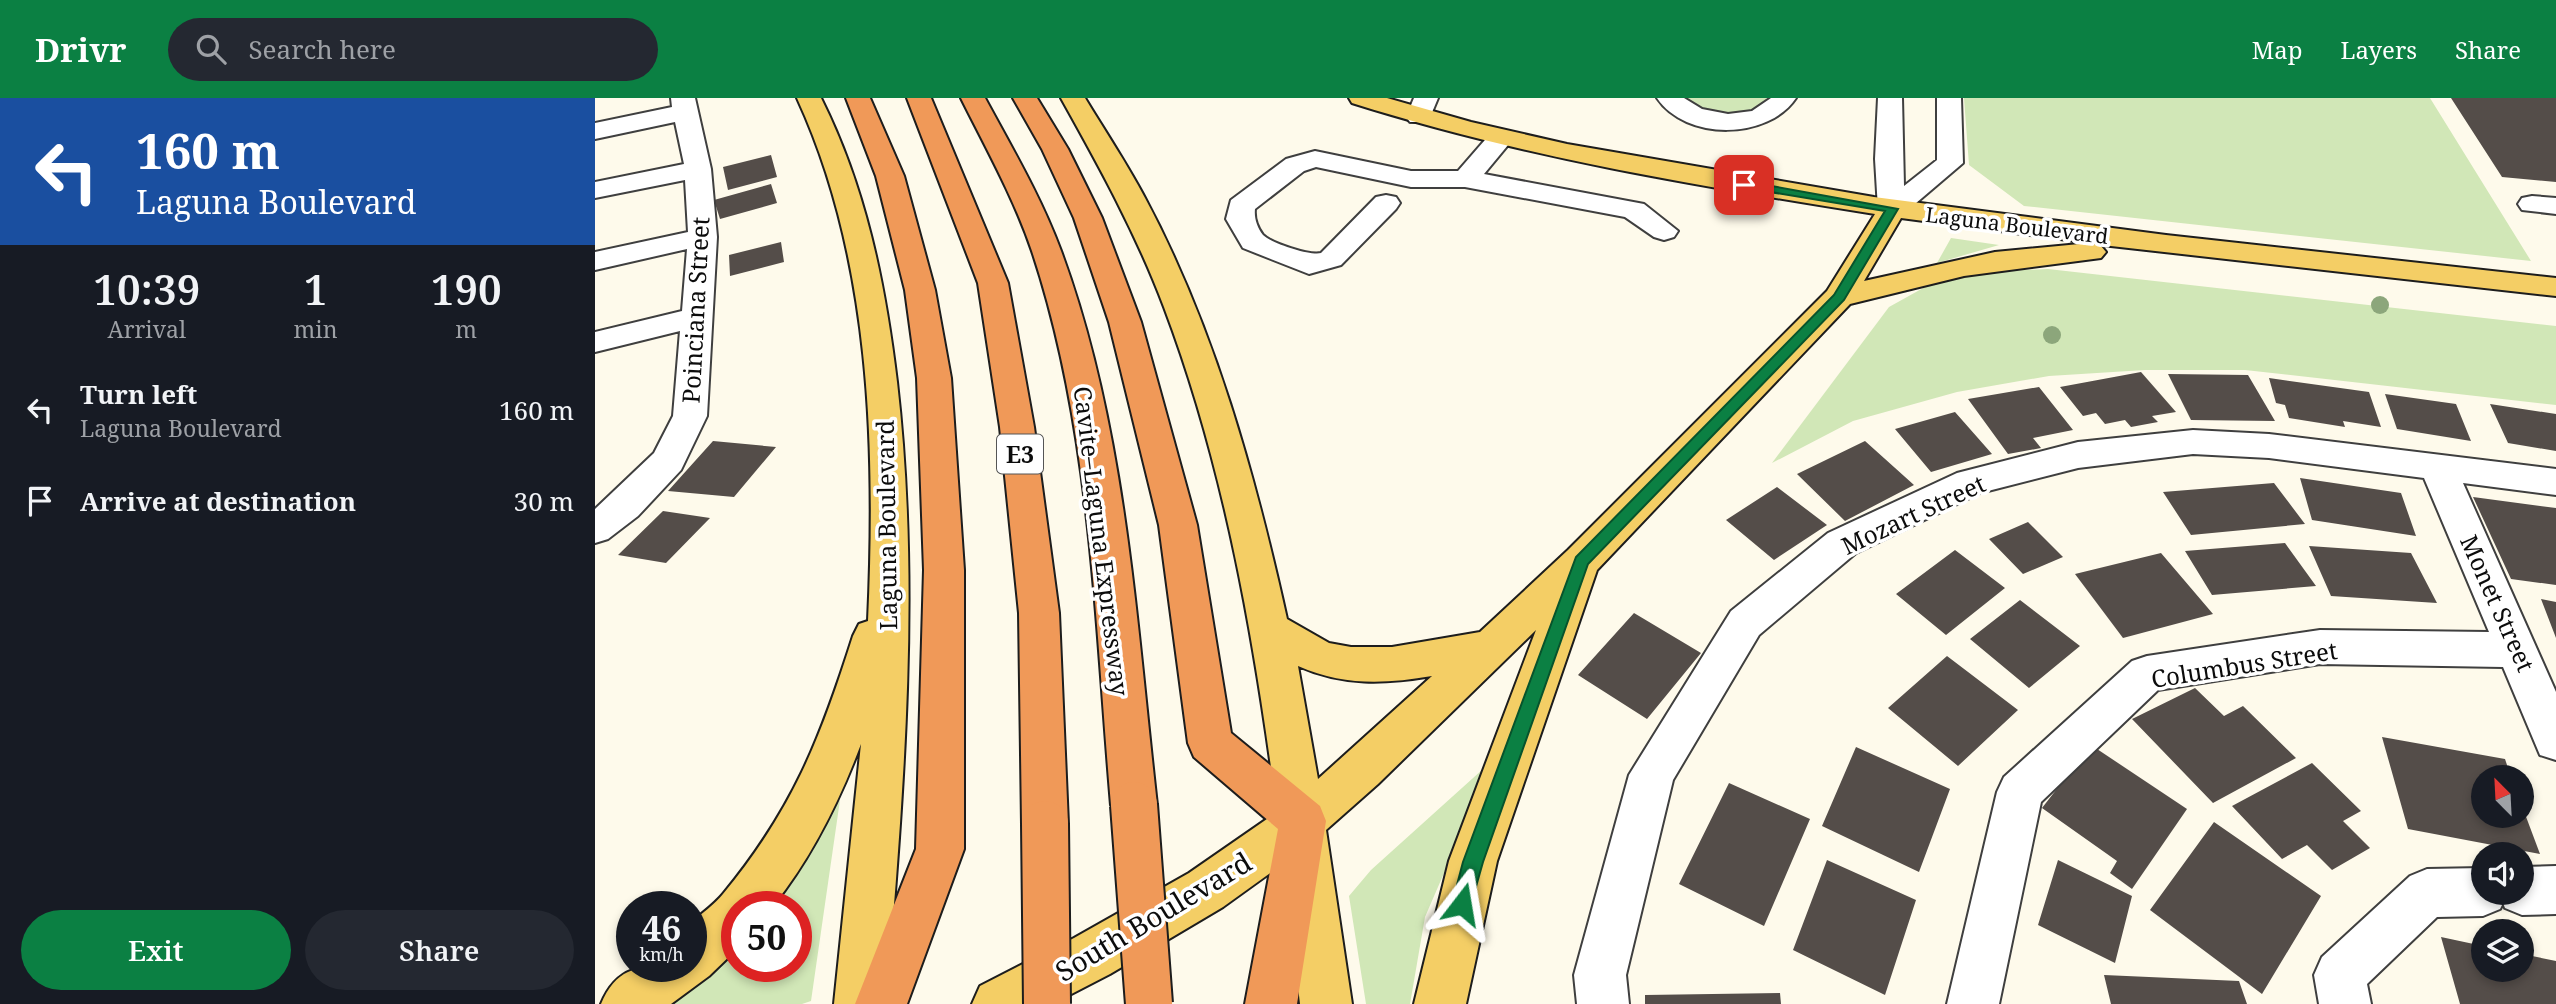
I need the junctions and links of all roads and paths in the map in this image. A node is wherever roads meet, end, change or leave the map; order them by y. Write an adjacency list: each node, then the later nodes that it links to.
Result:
1 (809, 98): 33 (main road, Laguna Boulevard)
2 (858, 98): 48 (highway)
3 (919, 98): 50 (highway, E3, bridge)
4 (973, 98): 51 (highway, Cavite–Laguna Expressway, bridge)
5 (1025, 98): 38 (highway)
6 (1073, 98): 34 (main road)
7 (1361, 98): 13 (main road, Laguna Boulevard)
8 (1669, 98): 9 (street)
9 (1784, 98)
10 (1890, 98): 20 (street)
11 (1949, 98): 20 (street)
12 (685, 105): 14 (street); 16 (street, Poinciana Street)
13 (1423, 108): 15 (main road, Laguna Boulevard)
14 (595, 131)
15 (1500, 139): 17 (street); 20 (main road, Laguna Boulevard)
16 (698, 169): 18 (street); 22 (street, Poinciana Street)
17 (1465, 179): 19 (street); 21 (street)
18 (595, 190)
19 (1386, 203)
20 (1892, 209): 23 (main road, Laguna Boulevard); 26 (main road, South Boulevard)
21 (1664, 231)
22 (703, 237): 24 (street); 27 (street, Poinciana Street)
23 (2198, 247): 25 (main road, Laguna Boulevard); 26 (main road)
24 (595, 261)
25 (2556, 287)
26 (1839, 297): 32 (main road, South Boulevard)
27 (697, 317): 28 (street); 31 (street, Poinciana Street)
28 (595, 342)
29 (2437, 466): 30 (street, Mozart Street); 36 (street, Monet Street); 55 (street, Mozart Street)
30 (2556, 482)
31 (595, 529)
32 (1581, 561): 35 (main road, South Boulevard); 54 (main road)
33 (892, 577): 40 (main road); 47 (main road, Laguna Boulevard)
34 (1270, 629): 35 (main road); 38 (main road)
35 (1493, 647): 38 (main road, South Boulevard)
36 (2519, 650): 37 (street, Monet Street); 56 (street, Columbus Street)
37 (2556, 741)
38 (1303, 821): 49 (main road, South Boulevard); 52 (highway); 53 (main road)
39 (2556, 890): 42 (street)
40 (755, 891)
41 (2471, 891): 57 (street)
42 (2534, 891)
43 (721, 929): 44 (main road)
44 (707, 943)
45 (658, 982): 46 (main road)
46 (627, 1004)
47 (860, 1004)
48 (881, 1004)
49 (997, 1004)
50 (1047, 1004)
51 (1149, 1004)
52 (1271, 1004)
53 (1326, 1004)
54 (1440, 1004)
55 (1602, 1004)
56 (1973, 1004)
57 (2345, 1004)

